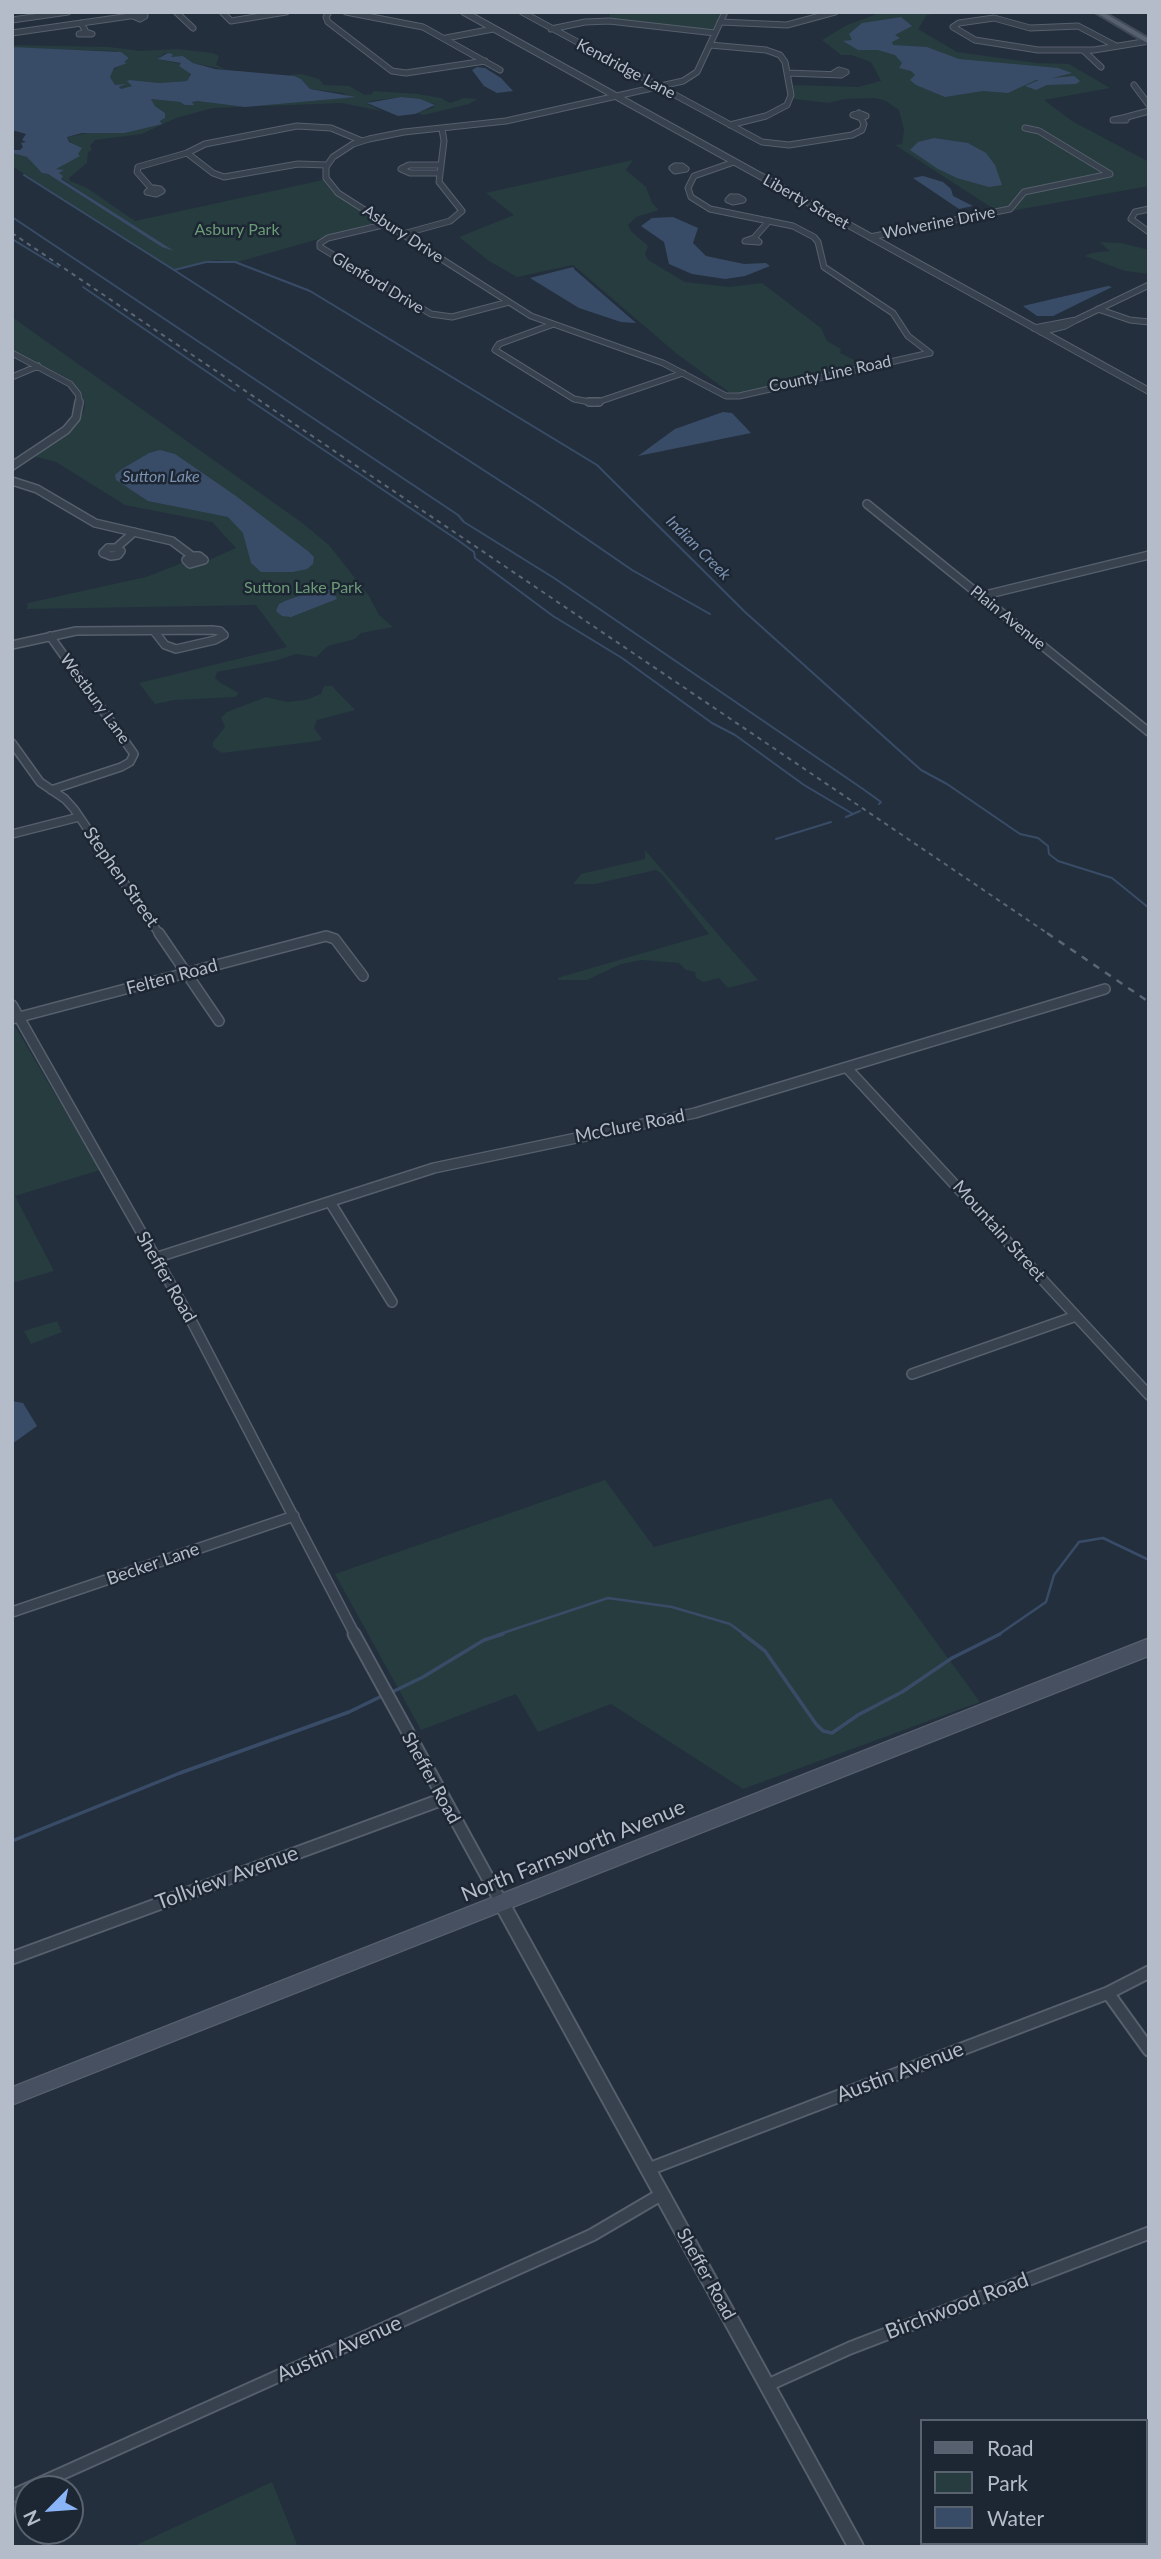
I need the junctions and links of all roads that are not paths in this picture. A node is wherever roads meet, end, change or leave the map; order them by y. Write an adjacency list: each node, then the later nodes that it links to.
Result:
1 (68, 12): 14 (street)
2 (176, 12): 17 (street)
3 (222, 12): 4 (street)
4 (286, 12)
5 (329, 12): 28 (street)
6 (345, 12): 23 (street)
7 (464, 12): 18 (street, Liberty Street)
8 (522, 12): 19 (street, Kendridge Lane)
9 (725, 12): 15 (street)
10 (835, 12): 15 (street)
11 (1098, 12): 24 (main road)
12 (1108, 12): 24 (main road)
13 (133, 16): 16 (street)
14 (12, 22): 20 (street)
15 (720, 22): 22 (street)
16 (80, 23): 20 (street); 21 (street)
17 (193, 28)
18 (495, 29): 23 (street); 35 (street, Liberty Street)
19 (551, 29): 22 (street); 34 (street, Kendridge Lane)
20 (15, 32)
21 (86, 32)
22 (715, 33): 25 (street)
23 (447, 39): 28 (street)
24 (1148, 40): 26 (street)
25 (710, 45): 31 (street); 34 (street)
26 (1116, 46): 27 (street); 27 (street)
27 (1084, 51): 29 (street)
28 (485, 61): 30 (street)
29 (1101, 67)
30 (500, 69)
31 (788, 73): 32 (street); 40 (street)
32 (834, 73)
33 (1134, 85): 36 (street)
34 (659, 87): 35 (street); 40 (street, Kendridge Lane)
35 (616, 97): 42 (street); 45 (street, Liberty Street)
36 (1149, 105)
37 (1149, 111): 38 (street)
38 (1122, 117)
39 (861, 118): 40 (street, Kendridge Lane)
40 (730, 125)
41 (1025, 128): 59 (street, Wolverine Drive)
42 (442, 129): 43 (street); 47 (street)
43 (362, 141): 44 (street); 46 (street)
44 (187, 153): 46 (street); 51 (street)
45 (734, 162): 50 (street); 59 (street, Liberty Street)
46 (327, 165): 56 (street, Asbury Drive)
47 (440, 165): 49 (street); 49 (street)
48 (685, 170): 50 (street)
49 (439, 173): 58 (street)
50 (699, 174): 53 (street)
51 (151, 188)
52 (731, 202): 53 (street)
53 (710, 209): 55 (street)
54 (1149, 209): 57 (street)
55 (769, 220): 60 (street); 72 (street, County Line Road)
56 (387, 224): 58 (street, Asbury Drive); 62 (street, Glenford Drive)
57 (1149, 232)
58 (402, 234): 62 (street, Asbury Drive)
59 (870, 237): 66 (street, Liberty Street)
60 (754, 238)
61 (1149, 285): 63 (street)
62 (509, 302): 65 (street, Asbury Drive)
63 (1098, 309): 64 (street); 66 (street)
64 (1149, 322)
65 (551, 325): 69 (street, Asbury Drive); 69 (street)
66 (1038, 330): 71 (street, Liberty Street)
67 (12, 353): 68 (street)
68 (38, 366): 70 (street); 73 (street)
69 (683, 373): 72 (street, Asbury Drive)
70 (12, 377)
71 (1149, 391)
72 (731, 396)
73 (12, 466)
74 (12, 481): 76 (street)
75 (867, 504): 80 (street, Plain Avenue)
76 (134, 532): 77 (street); 79 (street)
77 (116, 548)
78 (1149, 555): 80 (street)
79 (192, 556)
80 (981, 596): 84 (street, Plain Avenue)
81 (154, 631): 81 (street); 82 (street)
82 (50, 636): 83 (street); 86 (street, Westbury Lane)
83 (12, 645)
84 (1149, 732)
85 (12, 743): 86 (street, Stephen Street)
86 (51, 790): 87 (street, Stephen Street)
87 (79, 817): 88 (street); 89 (street, Stephen Street)
88 (12, 834)
89 (187, 973): 90 (street, Felten Road); 93 (street, Felten Road); 94 (street, Stephen Street)
90 (363, 976)
91 (1105, 989): 95 (street, McClure Road)
92 (12, 1005): 93 (street, Sheffer Road)
93 (16, 1018): 97 (street, Sheffer Road)
94 (219, 1021)
95 (847, 1068): 96 (street, McClure Road); 99 (street, Mountain Street)
96 (330, 1202): 97 (street, McClure Road); 98 (street)
97 (155, 1258): 102 (street, Sheffer Road)
98 (392, 1302)
99 (1076, 1316): 100 (street); 101 (street, Mountain Street)
100 (912, 1374)
101 (1149, 1395)
102 (294, 1516): 103 (street, Becker Lane); 105 (street, Sheffer Road)
103 (12, 1612)
104 (1149, 1647): 106 (main road, North Farnsworth Avenue)
105 (443, 1799): 106 (street, Sheffer Road); 107 (street, Tollview Avenue)
106 (501, 1902): 111 (main road, North Farnsworth Avenue); 112 (street, Sheffer Road)
107 (12, 1958)
108 (1149, 1972): 109 (street, Austin Avenue)
109 (1108, 1993): 110 (street); 112 (street, Austin Avenue)
110 (1149, 2050)
111 (12, 2095)
112 (649, 2169): 113 (street, Sheffer Road)
113 (662, 2194): 115 (street, Sheffer Road); 116 (street, Austin Avenue)
114 (1149, 2233): 115 (street, Birchwood Road)
115 (768, 2385): 117 (street, Sheffer Road)
116 (12, 2496)
117 (856, 2547)

